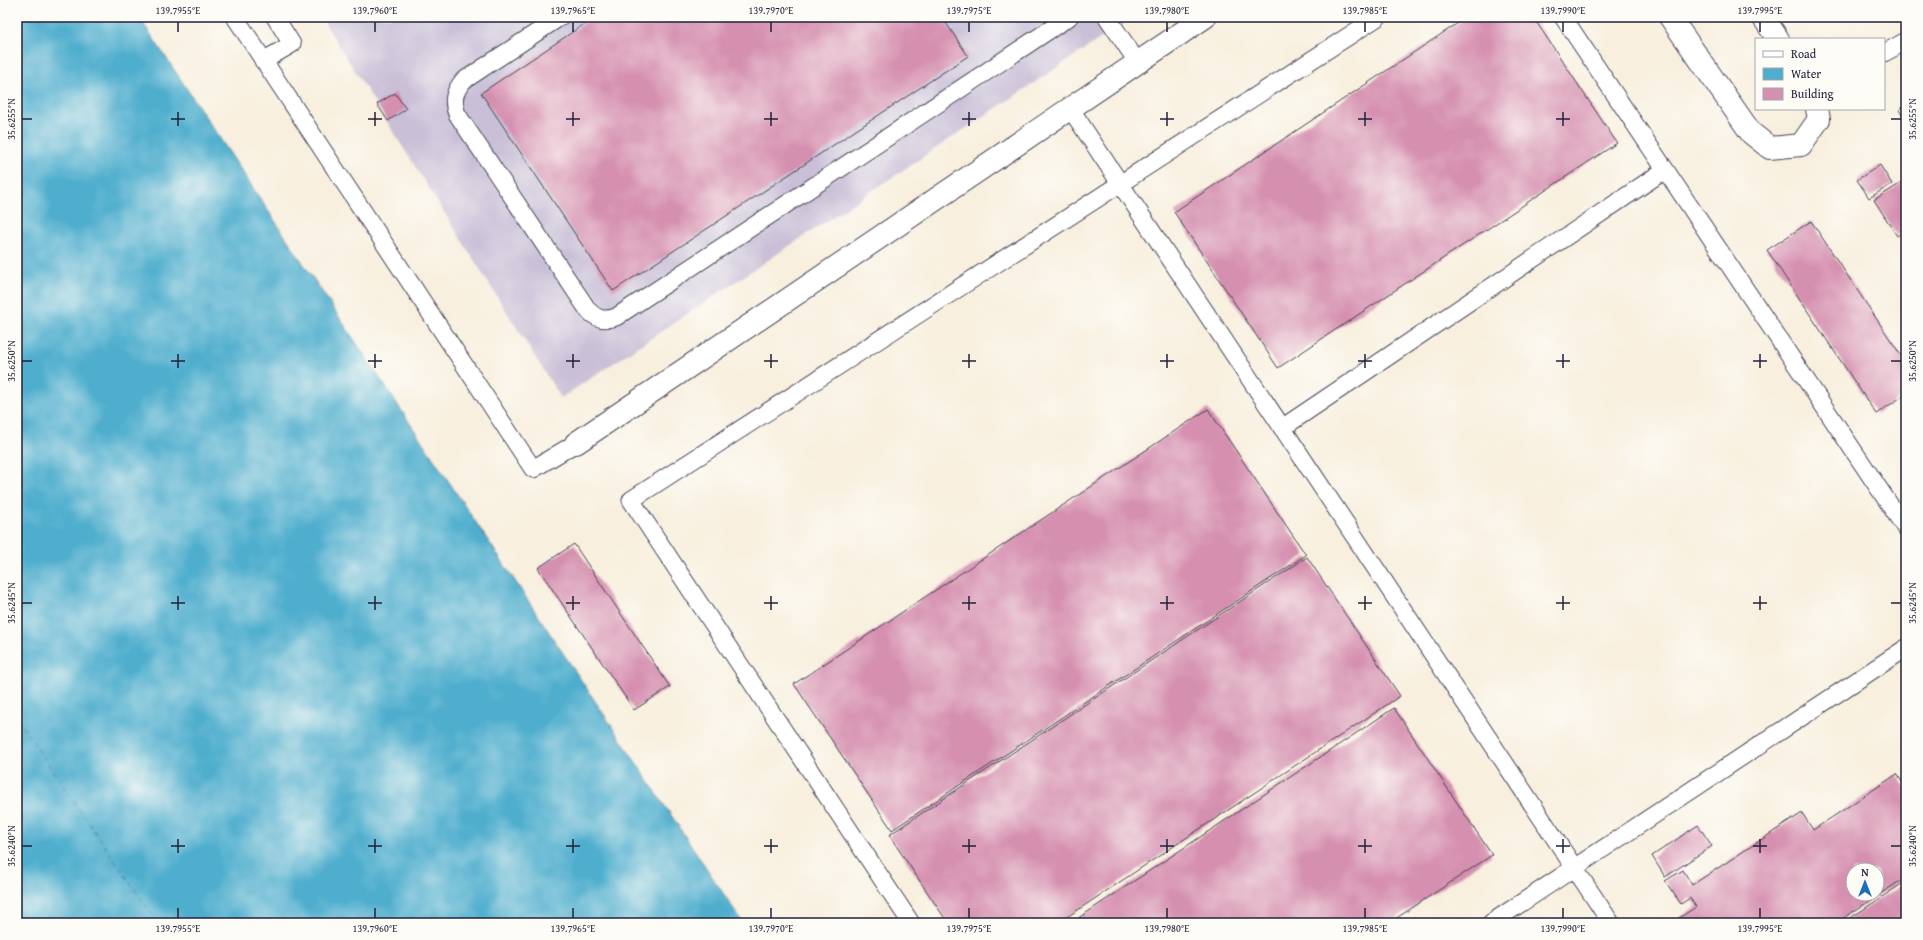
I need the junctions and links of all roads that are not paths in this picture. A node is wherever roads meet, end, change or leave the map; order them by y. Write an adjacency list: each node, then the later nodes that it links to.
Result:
1 (235, 17): 14 (lane)
2 (274, 17): 14 (lane)
3 (560, 17): 4 (lane)
4 (1069, 17)
5 (1107, 17): 15 (lane)
6 (1205, 17): 15 (street)
7 (1378, 17): 19 (lane)
8 (1563, 17): 18 (lane)
9 (1670, 17): 17 (street)
10 (1763, 17): 11 (street)
11 (1777, 38)
12 (1906, 40): 13 (lane)
13 (1885, 52)
14 (264, 61): 21 (lane)
15 (1138, 63): 16 (street)
16 (1070, 108): 19 (lane); 21 (street)
17 (1817, 110)
18 (1666, 170): 20 (lane); 22 (lane)
19 (1121, 184): 20 (lane); 25 (lane)
20 (1282, 428): 24 (lane)
21 (576, 443)
22 (1906, 529)
23 (1906, 648): 24 (lane)
24 (1574, 868): 26 (lane); 27 (lane)
25 (911, 923)
26 (1491, 923)
27 (1611, 923)

